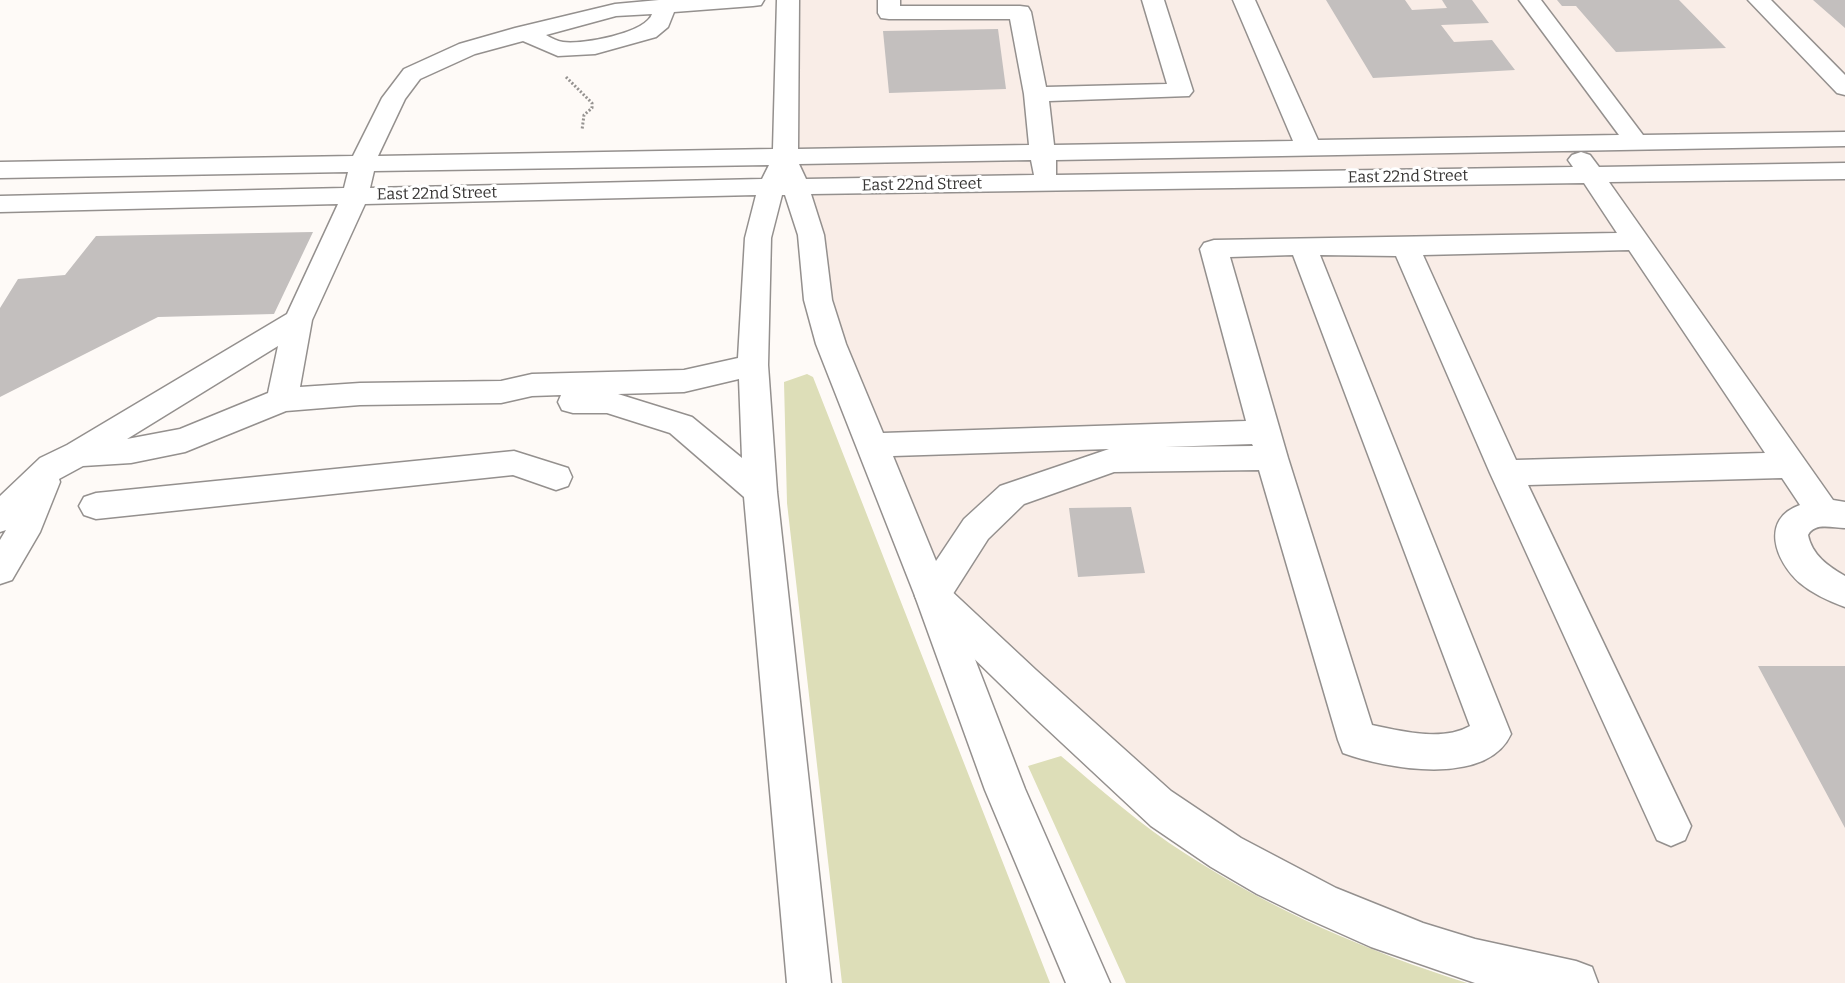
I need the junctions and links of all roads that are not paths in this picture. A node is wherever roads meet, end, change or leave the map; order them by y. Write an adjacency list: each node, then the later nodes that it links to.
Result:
1 (753, 0): 8 (main road)
2 (788, 0): 18 (main road)
3 (889, 0): 9 (main road)
4 (1153, 0): 12 (main road)
5 (1244, 0): 16 (main road)
6 (1530, 0): 14 (main road)
7 (1759, 0): 11 (main road)
8 (666, 5): 10 (main road); 10 (main road)
9 (1019, 6): 12 (main road)
10 (523, 33): 19 (main road)
11 (1845, 88)
12 (1036, 94): 17 (main road)
13 (1845, 139): 14 (main road, East 22nd Street)
14 (1636, 142): 15 (main road, East 22nd Street)
15 (1570, 143): 16 (main road, East 22nd Street); 22 (main road)
16 (1308, 148): 17 (main road, East 22nd Street)
17 (1043, 152): 18 (main road, East 22nd Street); 23 (main road)
18 (785, 156): 19 (main road, East 22nd Street); 24 (main road)
19 (363, 163): 20 (main road, East 22nd Street); 25 (main road)
20 (0, 170)
21 (1845, 171): 22 (main road, East 22nd Street)
22 (1590, 174): 23 (main road, East 22nd Street); 27 (main road)
23 (1046, 183): 24 (main road, East 22nd Street)
24 (785, 188): 25 (main road, East 22nd Street); 31 (main road); 34 (main road)
25 (355, 195): 26 (main road, East 22nd Street); 30 (main road)
26 (0, 204)
27 (1636, 241): 29 (main road); 37 (main road)
28 (1303, 246): 29 (main road); 35 (main road); 35 (main road)
29 (1406, 247): 38 (main road)
30 (298, 320): 33 (main road); 36 (main road)
31 (753, 365): 32 (main road); 40 (main road)
32 (501, 392): 33 (main road); 40 (main road)
33 (282, 400): 36 (main road)
34 (870, 445): 35 (main road); 46 (main road)
35 (1268, 445): 46 (main road)
36 (65, 460): 43 (main road); 44 (main road)
37 (1791, 465): 38 (main road); 42 (main road)
38 (1506, 473): 47 (main road)
39 (556, 477): 41 (main road)
40 (760, 492): 48 (main road)
41 (96, 506)
42 (1834, 514): 45 (main road)
43 (0, 519)
44 (0, 570)
45 (1845, 592)
46 (933, 596): 49 (main road); 50 (main road)
47 (1671, 826)
48 (809, 983)
49 (1088, 983)
50 (1576, 983)

